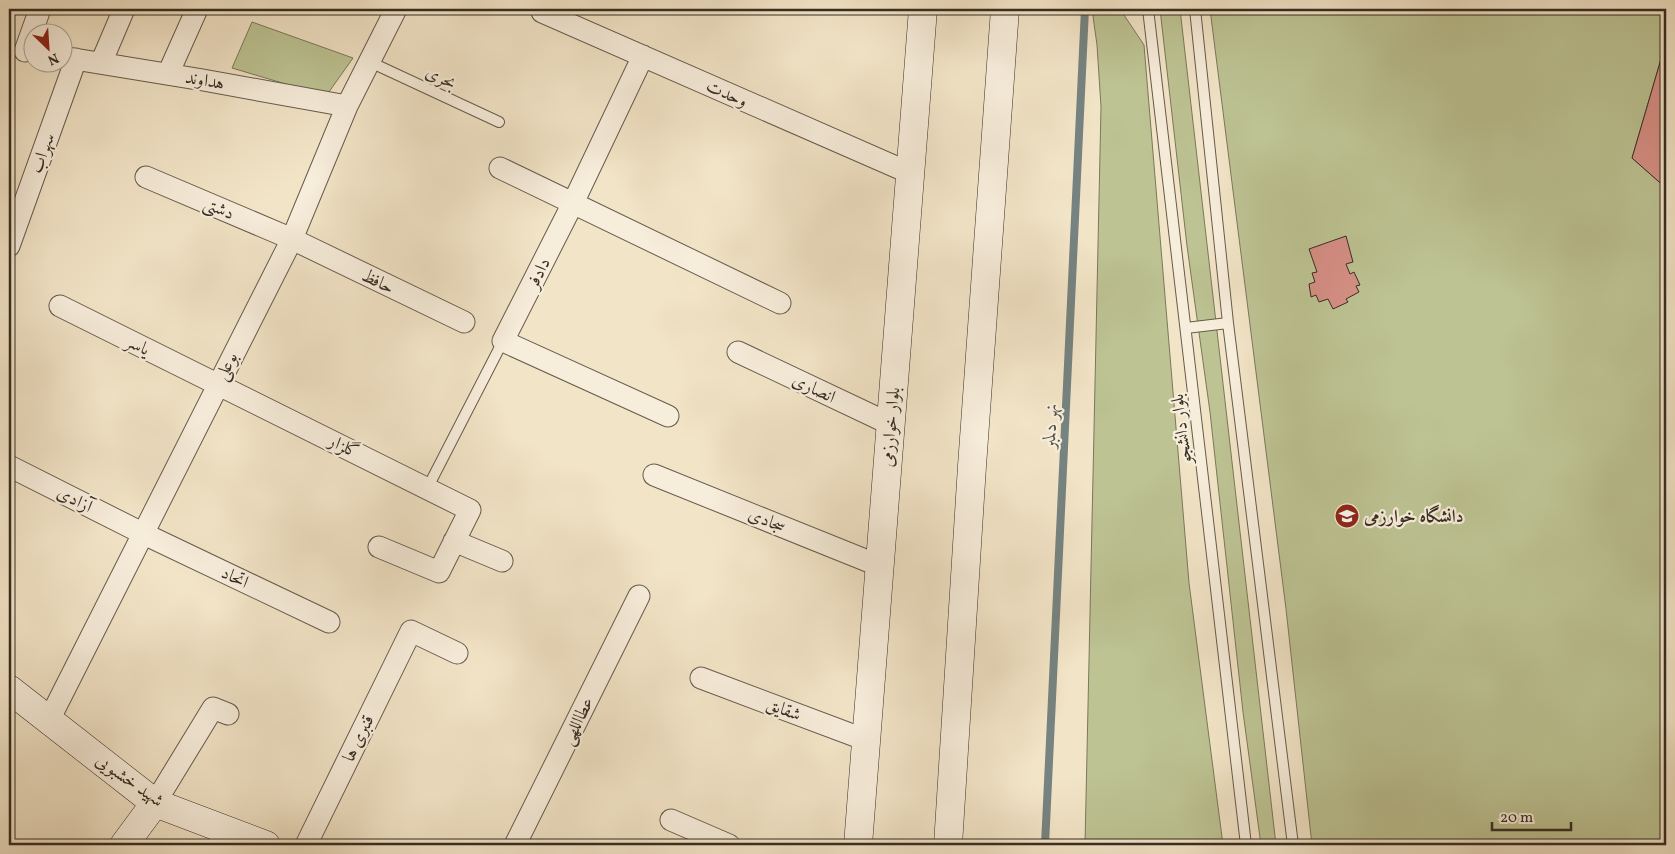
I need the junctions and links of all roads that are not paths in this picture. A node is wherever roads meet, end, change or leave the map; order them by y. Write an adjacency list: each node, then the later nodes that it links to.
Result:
1 (40, 9): 10 (street)
2 (124, 9): 14 (street)
3 (196, 9): 16 (street)
4 (396, 9): 13 (street, بوعلی)
5 (923, 9): 20 (main road, بلوار خوارزمی)
6 (1005, 9): 59 (main road)
7 (1148, 9): 29 (lane, بلوار دانشجو)
8 (1194, 9): 28 (lane)
9 (542, 12): 11 (street, وحدت)
10 (34, 22)
11 (643, 56): 20 (street, وحدت); 22 (street, دادفر)
12 (72, 58): 14 (street, هداوند)
13 (370, 62): 17 (street, بوعلی); 18 (lane, بحری)
14 (101, 63): 16 (street, هداوند)
15 (65, 72): 24 (street, سهراب)
16 (168, 74): 17 (street, هداوند)
17 (347, 106): 23 (street, بوعلی)
18 (499, 122)
19 (500, 168): 22 (street)
20 (912, 174): 34 (main road, بلوار خوارزمی)
21 (146, 177): 23 (street, دشتی)
22 (573, 203): 25 (street); 30 (street, دادفر)
23 (292, 239): 27 (street, حافظ); 32 (street, بوعلی)
24 (9, 246)
25 (780, 303)
26 (60, 306): 32 (street, یاسر)
27 (464, 322)
28 (1228, 323): 29 (lane); 61 (lane)
29 (1186, 328): 60 (lane, بلوار دانشجو)
30 (503, 341): 33 (street); 37 (lane, دادفر)
31 (738, 352): 34 (street, انصاری)
32 (217, 383): 37 (street, گلزار); 38 (street, بوعلی)
33 (668, 416)
34 (890, 424): 42 (main road, بلوار خوارزمی)
35 (9, 466): 38 (street, آزادی)
36 (654, 475): 42 (street, سجادی)
37 (428, 487): 39 (street, گلزار)
38 (142, 533): 44 (street, اتحاد); 49 (street, بوعلی)
39 (454, 542): 40 (street); 41 (street)
40 (379, 547)
41 (502, 562)
42 (880, 566): 50 (main road, بلوار خوارزمی)
43 (639, 596): 56 (street, عطااللهی)
44 (329, 622)
45 (457, 653): 55 (street, قنبری ها)
46 (701, 678): 50 (street, شقایق)
47 (9, 689): 49 (main road, شهید خشبویی)
48 (228, 714): 51 (street)
49 (49, 720): 51 (main road, شهید خشبویی)
50 (866, 740): 58 (main road, بلوار خوارزمی)
51 (155, 803): 53 (main road); 54 (main road, شهید خشبویی)
52 (671, 820): 57 (street)
53 (124, 845)
54 (266, 845)
55 (306, 845)
56 (515, 845)
57 (729, 845)
58 (858, 845)
59 (948, 845)
60 (1246, 845)
61 (1293, 845)

